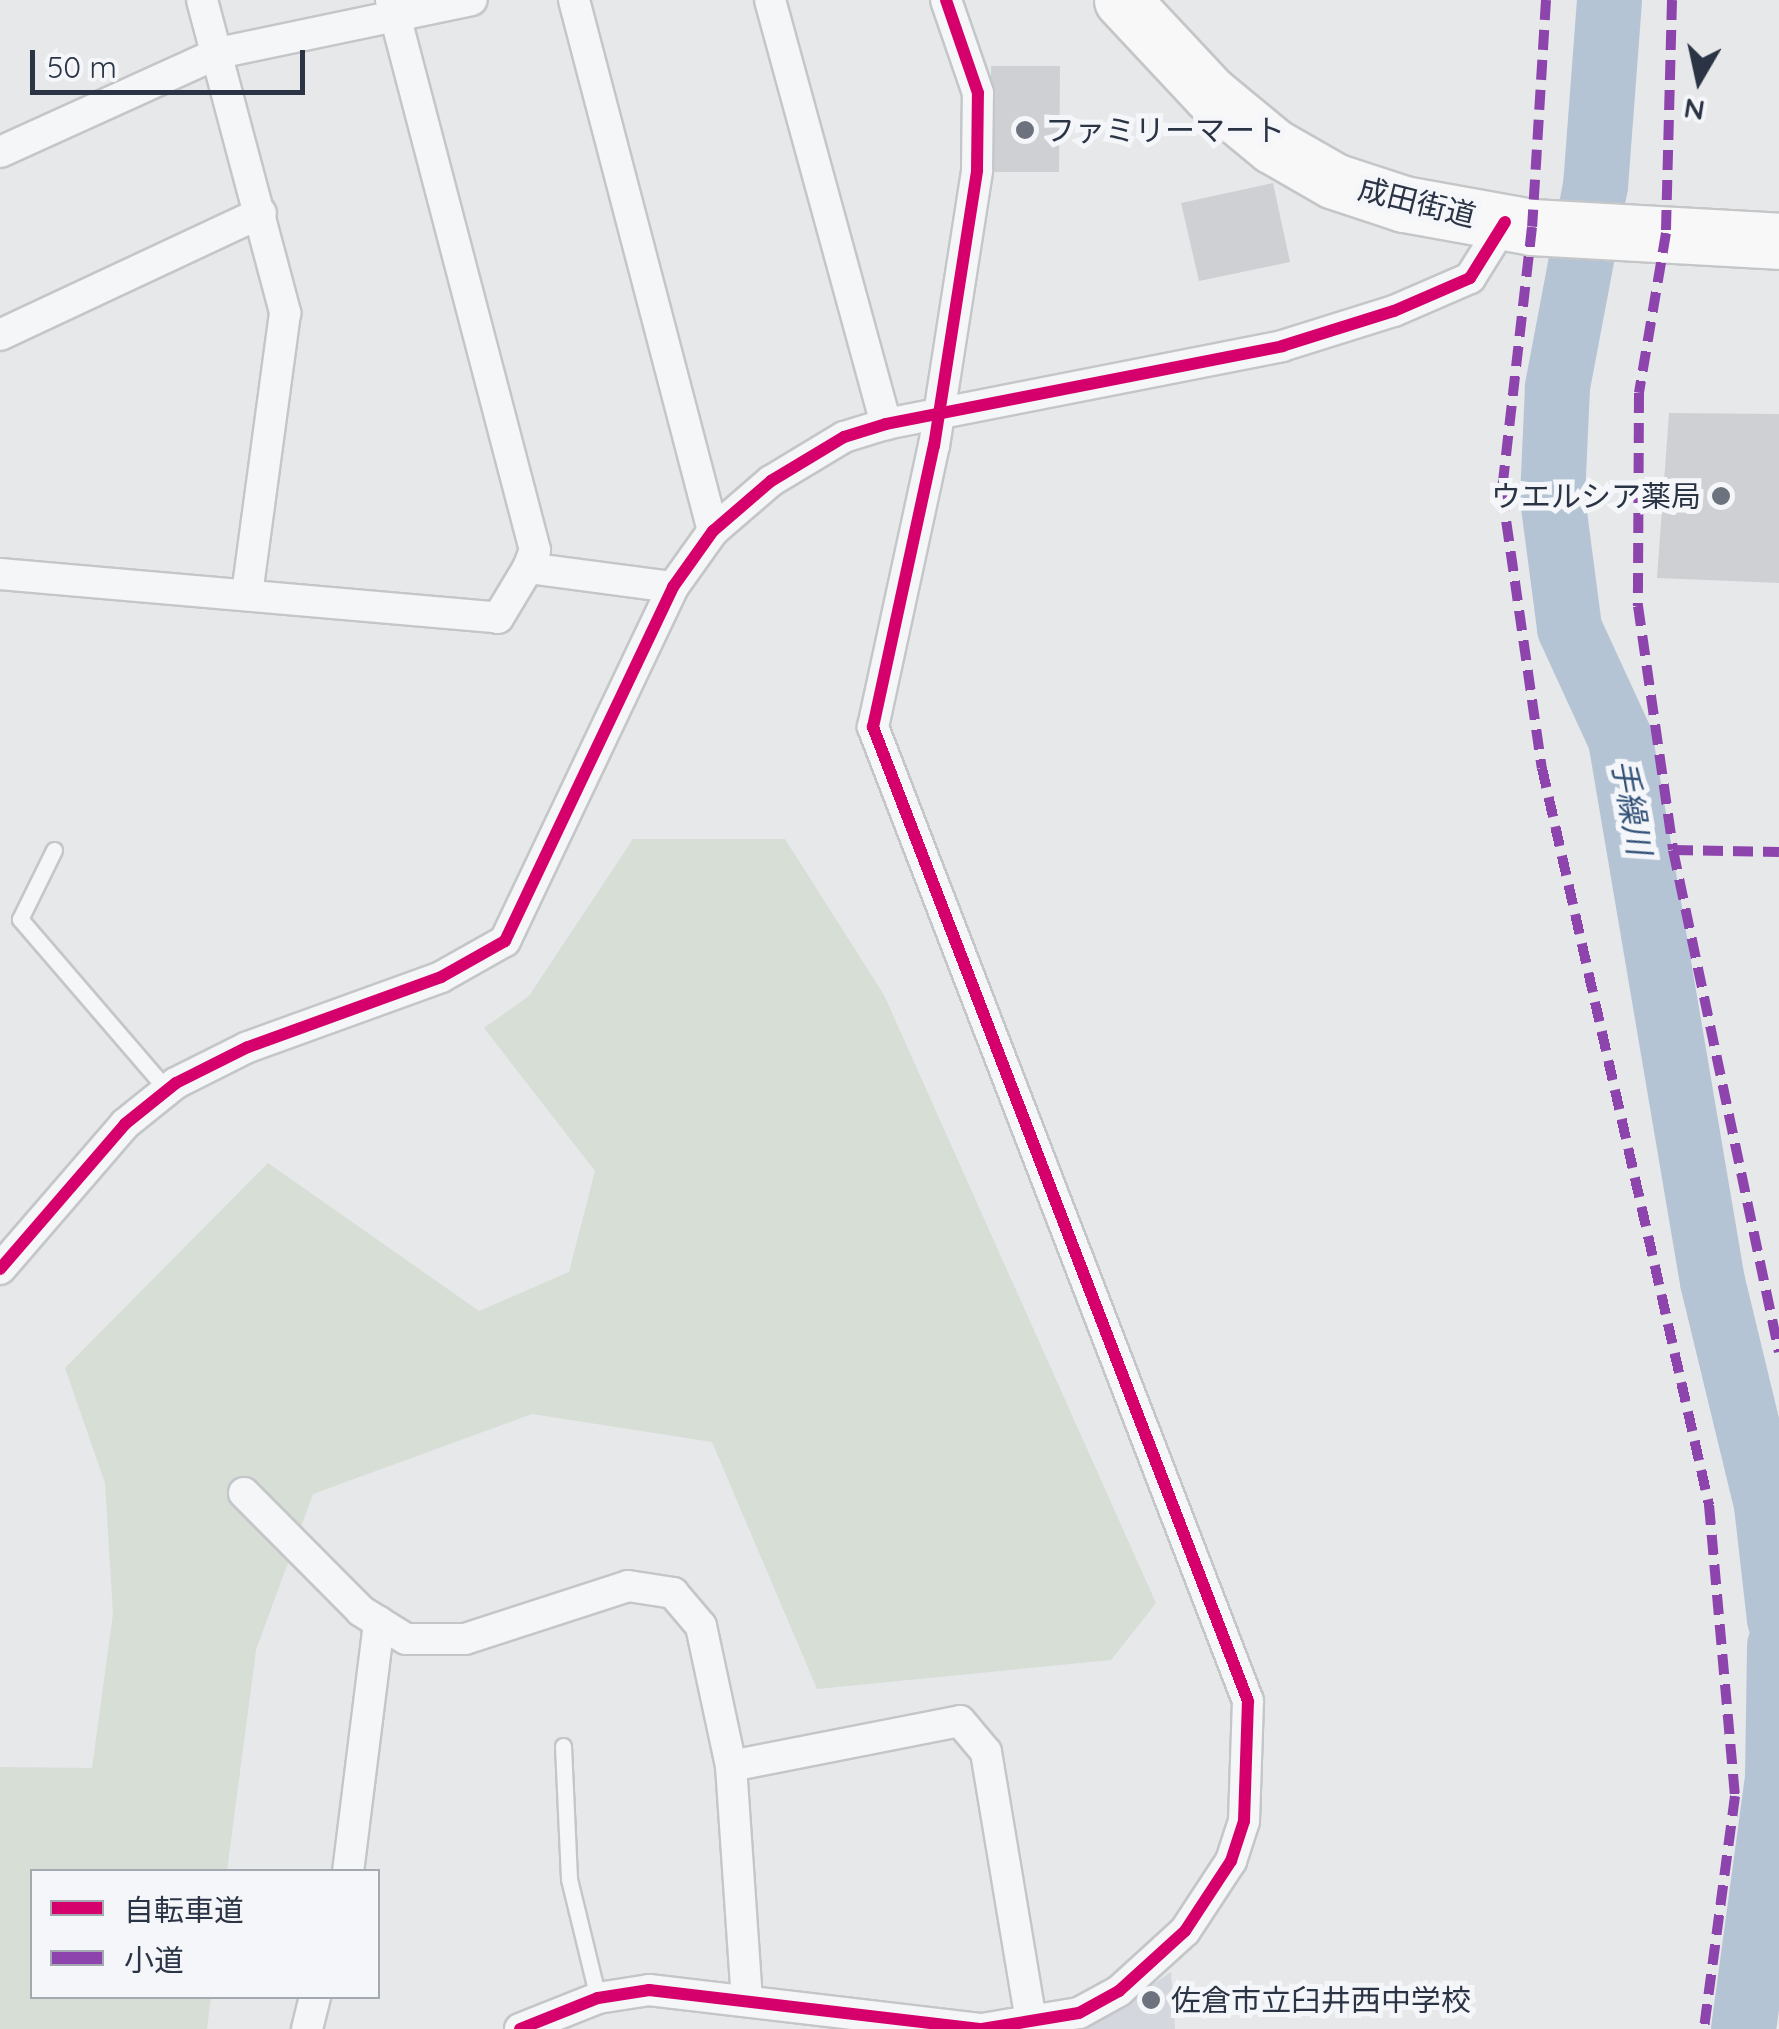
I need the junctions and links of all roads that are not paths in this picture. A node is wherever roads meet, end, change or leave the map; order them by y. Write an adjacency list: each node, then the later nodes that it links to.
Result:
1 (202, 0): 8 (street)
2 (472, 0): 7 (street)
3 (574, 0): 16 (street)
4 (770, 0): 15 (street)
5 (946, 0): 14 (street)
6 (1122, 0): 11 (highway, 成田街道)
7 (393, 8): 8 (street); 17 (street)
8 (218, 53): 9 (street); 10 (street)
9 (0, 152)
10 (261, 213): 13 (street); 20 (street)
11 (1526, 226): 12 (highway, 成田街道); 14 (street)
12 (1779, 241)
13 (0, 335)
14 (938, 416): 15 (street); 32 (street)
15 (886, 424): 16 (street)
16 (714, 531): 19 (street)
17 (528, 568): 19 (street); 20 (street)
18 (0, 574): 20 (street)
19 (673, 588): 22 (street)
20 (247, 594)
21 (54, 850): 22 (lane)
22 (168, 1090): 23 (street)
23 (0, 1269)
24 (244, 1493): 25 (street)
25 (379, 1622): 27 (street); 28 (street)
26 (563, 1746): 29 (lane)
27 (731, 1766): 30 (street); 32 (street)
28 (348, 1869)
29 (598, 1998): 30 (street); 34 (street)
30 (747, 1998): 32 (street)
31 (314, 1999): 33 (street)
32 (1030, 2022)
33 (307, 2029)
34 (520, 2029)

